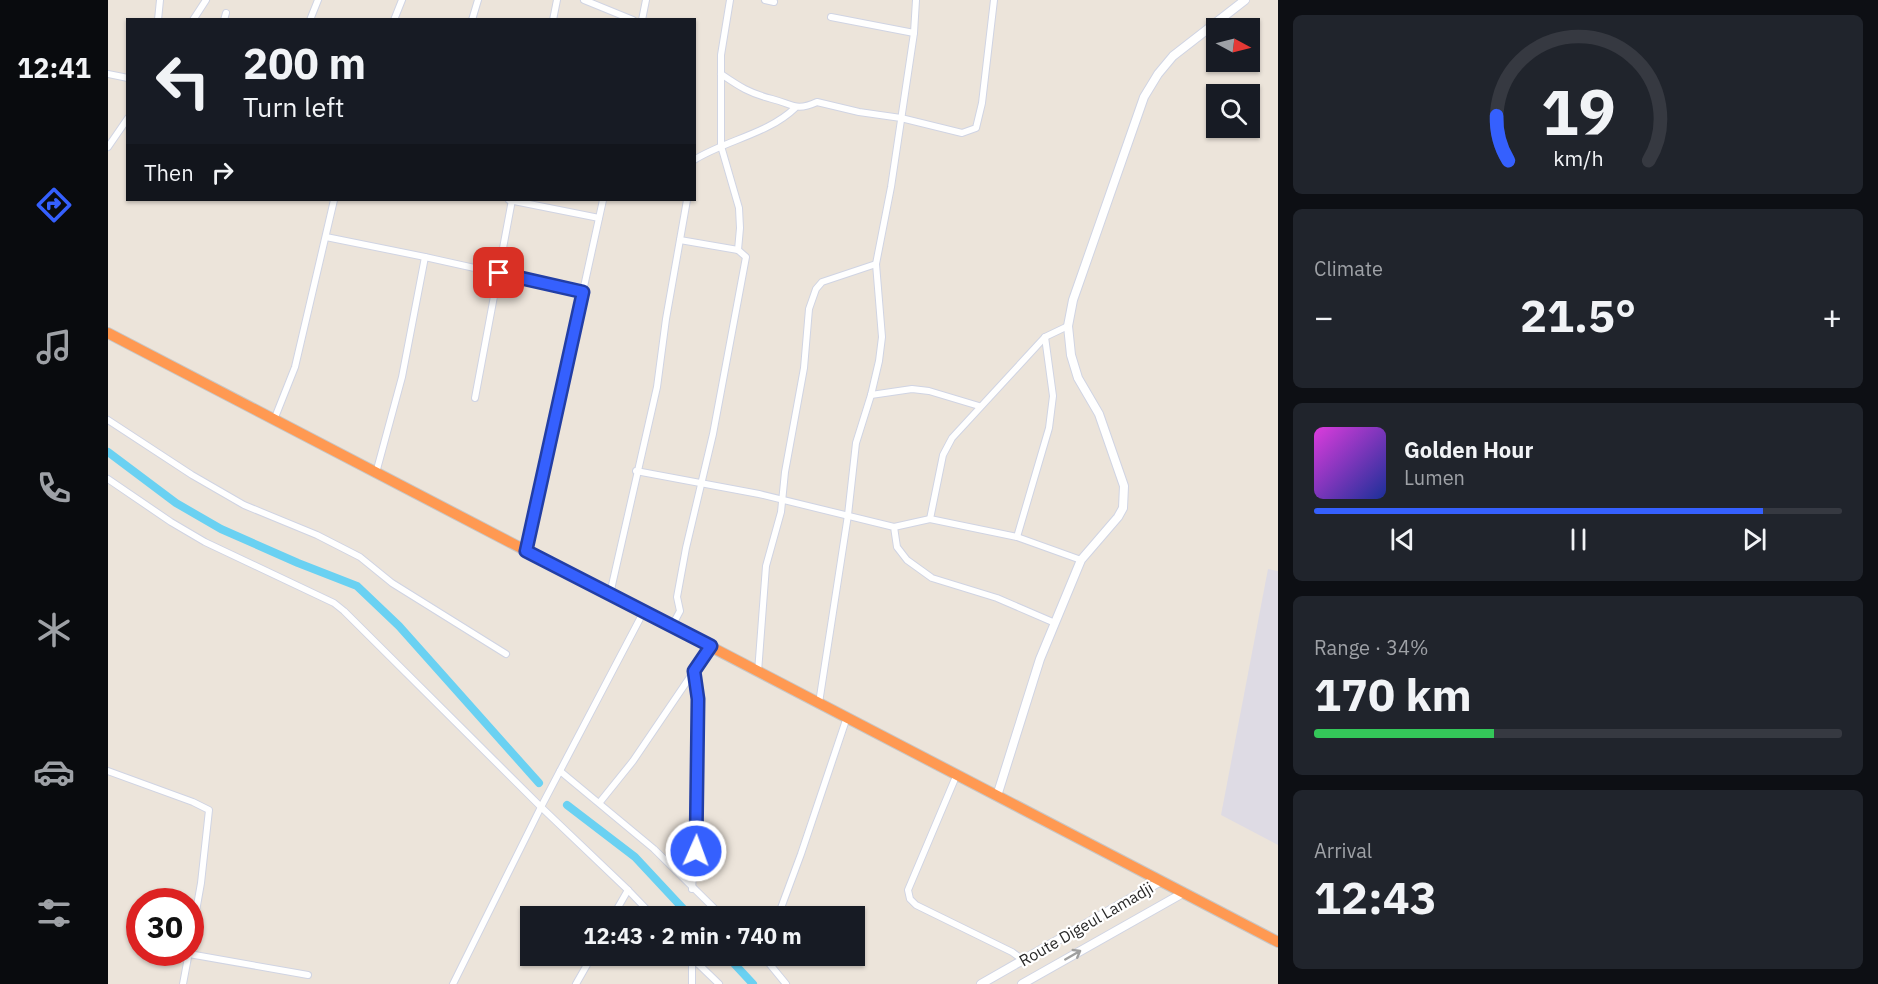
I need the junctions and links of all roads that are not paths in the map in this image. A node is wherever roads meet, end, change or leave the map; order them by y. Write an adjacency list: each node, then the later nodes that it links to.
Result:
1 (160, 0): 16 (street)
2 (206, 0): 17 (street)
3 (318, 0): 18 (street)
4 (402, 0): 19 (street)
5 (478, 0): 20 (street)
6 (557, 0): 21 (street)
7 (584, 0): 22 (street)
8 (646, 0): 23 (street)
9 (730, 0): 26 (street)
10 (765, 0): 14 (street)
11 (916, 0): 24 (street)
12 (993, 0): 29 (street)
13 (1245, 0): 47 (street)
14 (774, 2)
15 (831, 17): 24 (street)
16 (158, 18)
17 (194, 18)
18 (311, 18)
19 (395, 18)
20 (473, 18)
21 (553, 18)
22 (628, 18)
23 (642, 18)
24 (914, 33): 29 (street)
25 (108, 74): 27 (street)
26 (721, 74): 28 (street); 31 (street)
27 (126, 78)
28 (795, 108): 29 (street); 31 (street)
29 (901, 118): 44 (street)
30 (126, 121): 32 (street)
31 (722, 146): 33 (street); 42 (street)
32 (108, 147)
33 (696, 159)
34 (334, 201): 40 (street)
35 (511, 201): 45 (street)
36 (516, 201): 39 (street)
37 (603, 201): 39 (street)
38 (687, 201): 41 (street)
39 (599, 218): 46 (street)
40 (326, 237): 43 (street); 54 (street)
41 (680, 240): 42 (street); 55 (street)
42 (738, 250): 58 (street)
43 (425, 257): 45 (street); 56 (street)
44 (876, 264): 50 (street); 59 (street)
45 (499, 273): 46 (street); 51 (street)
46 (583, 292): 64 (street)
47 (1068, 326): 49 (street); 65 (street)
48 (108, 333): 54 (highway)
49 (1045, 337): 52 (street); 63 (street)
50 (871, 395): 52 (street); 60 (street)
51 (475, 398)
52 (979, 406): 61 (street)
53 (108, 420): 71 (street)
54 (274, 420): 56 (highway)
55 (636, 471): 58 (street); 66 (street)
56 (376, 473): 64 (highway)
57 (108, 479): 81 (street)
58 (702, 484): 59 (street); 69 (street)
59 (782, 500): 60 (street); 73 (street)
60 (848, 515): 62 (street); 74 (street)
61 (930, 519): 62 (street); 63 (street)
62 (894, 527): 68 (street)
63 (1017, 537): 65 (street)
64 (526, 551): 66 (highway)
65 (1081, 560): 68 (street)
66 (610, 594): 67 (highway)
67 (644, 611): 69 (highway); 77 (street)
68 (1055, 623): 79 (street)
69 (672, 626): 70 (highway)
70 (711, 646): 72 (street); 73 (highway)
71 (506, 654)
72 (694, 671): 80 (street); 84 (street)
73 (758, 672): 74 (highway)
74 (819, 703): 75 (highway)
75 (847, 717): 78 (highway); 90 (street)
76 (108, 771): 83 (street)
77 (560, 771): 80 (street); 81 (street)
78 (957, 774): 79 (highway); 93 (street)
79 (997, 796): 82 (highway)
80 (600, 802): 84 (street)
81 (541, 807): 85 (street); 101 (street)
82 (1161, 881): 86 (highway); 93 (street, Route Digeul Lamadji)
83 (200, 888)
84 (692, 889): 89 (street)
85 (628, 890): 87 (street); 88 (street)
86 (1183, 893): 91 (highway); 107 (street, Route Digeul Lamadji, one-way to 86)
87 (619, 906)
88 (643, 906)
89 (711, 906)
90 (782, 906)
91 (1278, 942)
92 (204, 956): 99 (street)
93 (1023, 960): 106 (street, Route Digeul Lamadji)
94 (186, 966): 100 (street)
95 (586, 966): 102 (street)
96 (691, 966): 103 (street)
97 (701, 966): 104 (street)
98 (771, 966): 105 (street)
99 (308, 975)
100 (183, 984)
101 (453, 984)
102 (576, 984)
103 (692, 984)
104 (719, 984)
105 (786, 984)
106 (981, 984)
107 (1022, 984)

